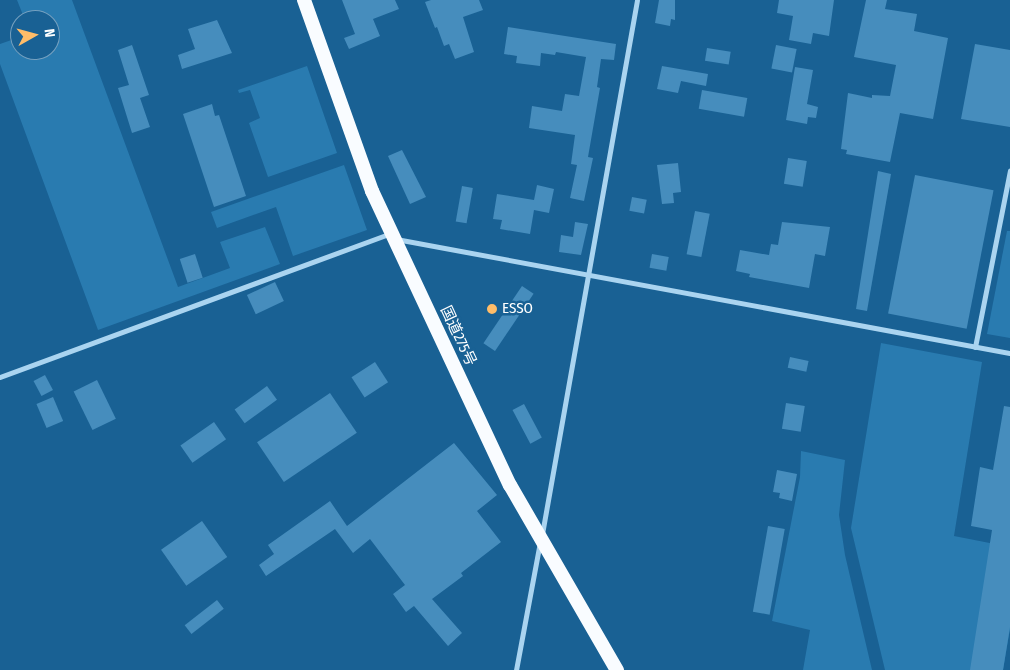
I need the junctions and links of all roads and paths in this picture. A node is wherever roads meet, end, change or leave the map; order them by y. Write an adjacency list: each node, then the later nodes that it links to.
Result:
1 (304, 0): 4 (highway, 国道275号)
2 (637, 0): 5 (street)
3 (1010, 170): 6 (street)
4 (393, 236): 5 (street); 8 (street); 9 (highway, 国道275号)
5 (588, 274): 6 (street); 9 (street)
6 (975, 347): 7 (street)
7 (1010, 353)
8 (0, 377)
9 (541, 538): 10 (street); 11 (highway, 国道275号)
10 (516, 670)
11 (617, 670)

